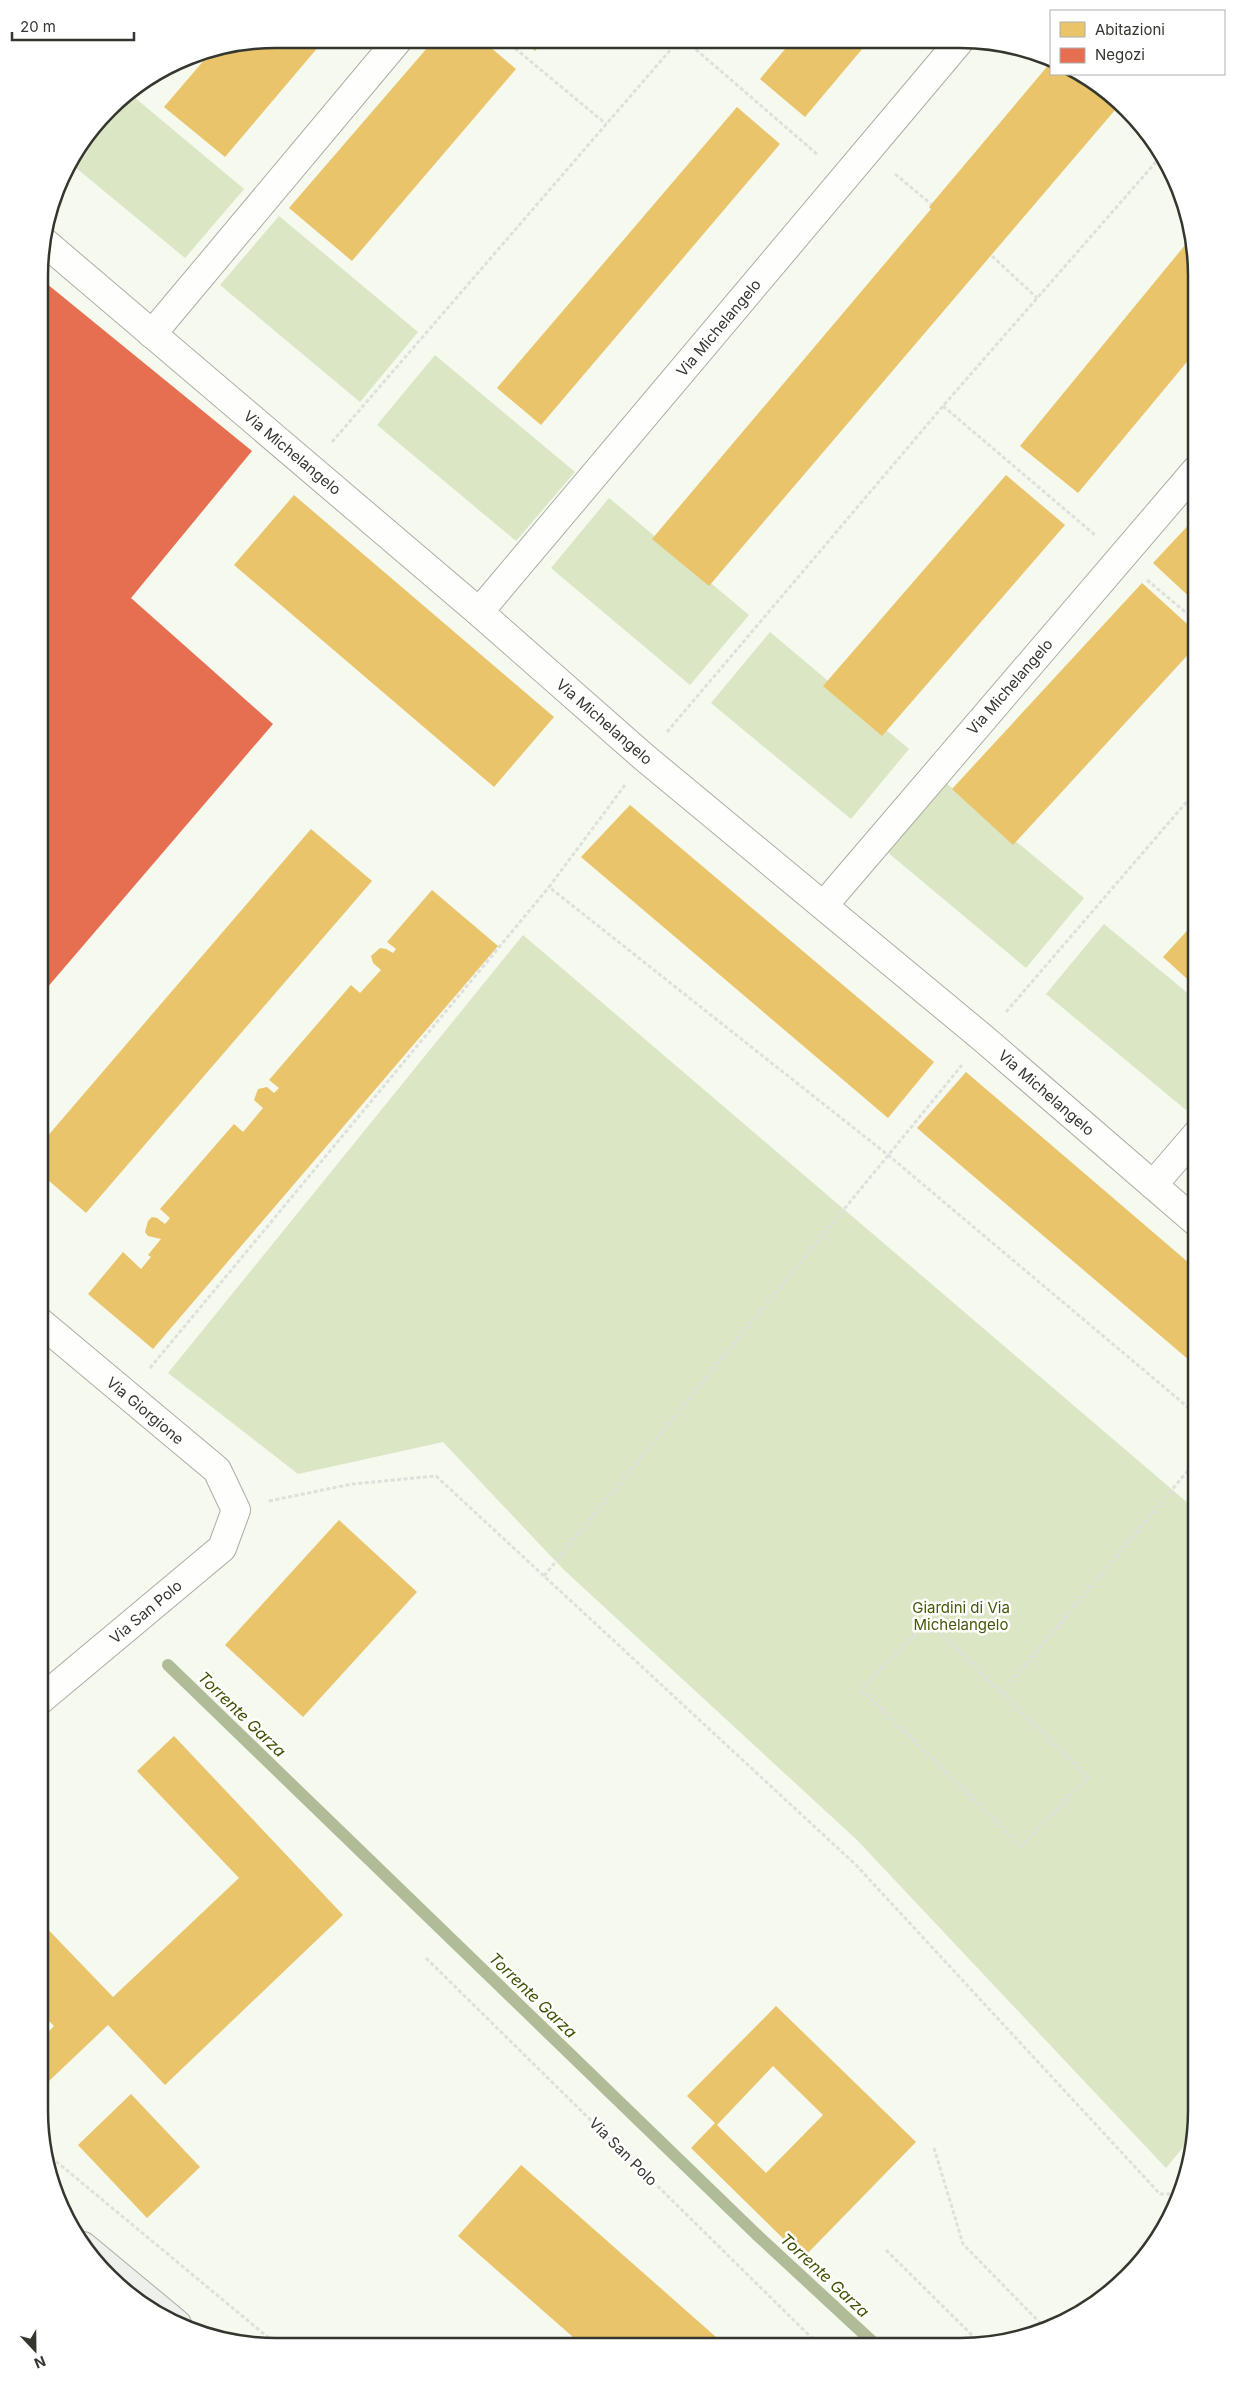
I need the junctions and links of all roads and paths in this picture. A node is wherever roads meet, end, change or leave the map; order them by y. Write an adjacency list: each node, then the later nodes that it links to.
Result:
1 (391, 48): 14 (street)
2 (515, 48): 6 (path)
3 (672, 48): 6 (path)
4 (694, 48): 9 (path)
5 (954, 48): 7 (street, Via Michelangelo)
6 (606, 124): 16 (path)
7 (868, 150): 9 (street, Via Michelangelo); 10 (path)
8 (1157, 161): 13 (path)
9 (845, 178): 19 (street, Via Michelangelo)
10 (931, 204)
11 (49, 246): 14 (street, Via Michelangelo)
12 (992, 256): 13 (path)
13 (1037, 298): 15 (path)
14 (152, 334): 19 (street, Via Michelangelo)
15 (944, 406): 18 (path); 21 (path)
16 (332, 443)
17 (1188, 479): 18 (street, Via Michelangelo)
18 (1121, 558): 20 (path); 24 (street, Via Michelangelo)
19 (479, 612): 21 (street, Via Michelangelo)
20 (1188, 614)
21 (645, 758): 23 (path); 24 (street, Via Michelangelo)
22 (1188, 800): 25 (path)
23 (549, 887): 27 (path); 31 (path)
24 (824, 905): 25 (street, Via Michelangelo)
25 (984, 1039): 27 (path); 28 (street, Via Michelangelo)
26 (1188, 1144): 28 (street)
27 (888, 1155): 32 (path); 35 (path)
28 (1153, 1185): 29 (street, Via Michelangelo)
29 (1188, 1215)
30 (48, 1329): 31 (street, Via Giorgione)
31 (127, 1396): 34 (street, Via Giorgione)
32 (1188, 1407)
33 (1188, 1471): 37 (path)
34 (236, 1510): 35 (path); 36 (street, Via San Polo)
35 (544, 1576): 41 (path)
36 (48, 1693)
37 (1002, 1693): 37 (path)
38 (426, 1958): 46 (path, Via San Polo)
39 (934, 2148): 43 (path)
40 (53, 2159): 44 (path)
41 (1171, 2194)
42 (886, 2250): 45 (path)
43 (1040, 2322)
44 (268, 2337)
45 (974, 2337)
46 (812, 2338)

